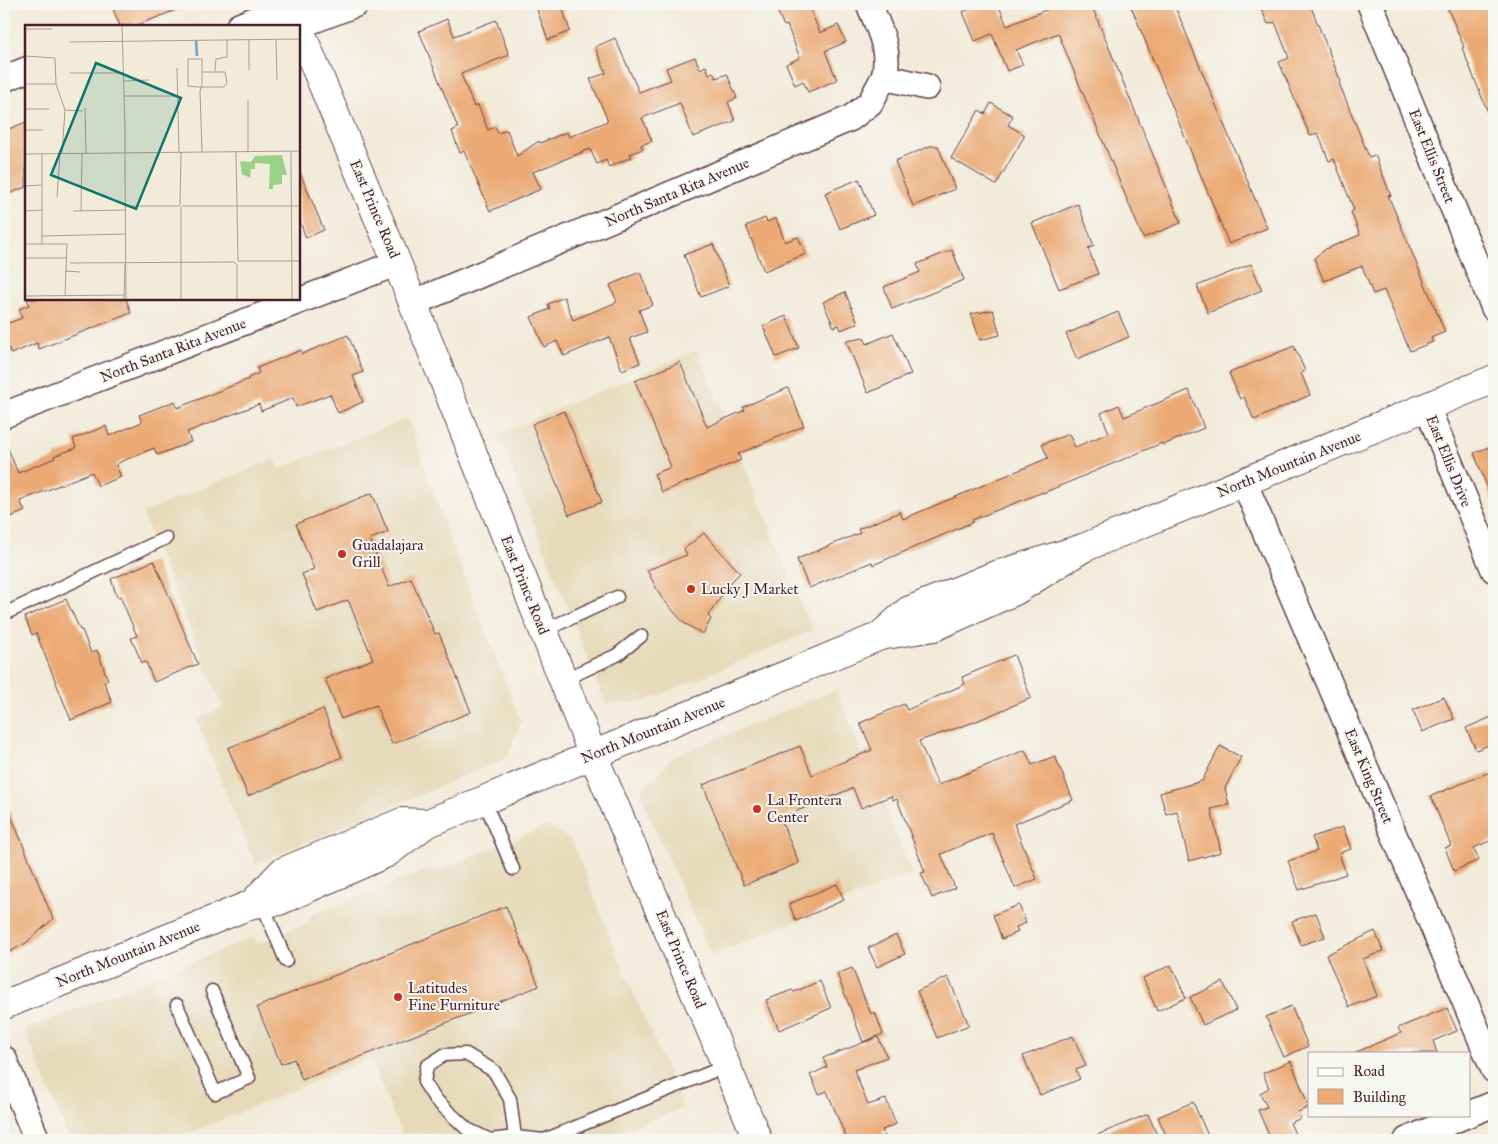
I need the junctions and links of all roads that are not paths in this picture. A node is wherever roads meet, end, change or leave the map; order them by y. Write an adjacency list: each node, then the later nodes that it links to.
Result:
1 (356, 4): 4 (street)
2 (869, 4): 8 (street)
3 (1370, 4): 13 (street, East Ellis Street)
4 (294, 18): 5 (street)
5 (246, 25)
6 (300, 32): 11 (street, East Prince Road)
7 (25, 70): 9 (street)
8 (884, 77): 10 (street); 12 (street, North Santa Rita Avenue)
9 (4, 79)
10 (926, 87)
11 (397, 263): 12 (street, East Prince Road); 16 (street, North Santa Rita Avenue)
12 (413, 303): 22 (street, East Prince Road)
13 (1494, 308)
14 (1494, 379): 15 (street, North Mountain Avenue)
15 (1427, 407): 17 (street, North Mountain Avenue); 19 (street, East Ellis Drive)
16 (4, 415)
17 (1244, 482): 25 (street, North Mountain Avenue); 35 (street, East King Street)
18 (166, 538): 21 (lane)
19 (1494, 570)
20 (617, 597): 22 (lane)
21 (4, 614)
22 (544, 631): 24 (street, East Prince Road)
23 (641, 636): 24 (lane)
24 (563, 680): 25 (street, East Prince Road)
25 (593, 755): 26 (street, North Mountain Avenue); 34 (street, East Prince Road)
26 (484, 800): 27 (lane); 28 (street, North Mountain Avenue)
27 (513, 870)
28 (257, 903): 29 (lane); 31 (street, North Mountain Avenue)
29 (286, 961)
30 (212, 991): 32 (lane)
31 (4, 1005)
32 (178, 1005)
33 (4, 1059): 40 (street)
34 (726, 1066): 39 (lane); 41 (street, East Prince Road)
35 (1494, 1070)
36 (1494, 1104): 37 (street)
37 (1470, 1114)
38 (1466, 1116): 42 (street)
39 (515, 1137): 39 (lane)
40 (37, 1140)
41 (758, 1140)
42 (1406, 1140)

